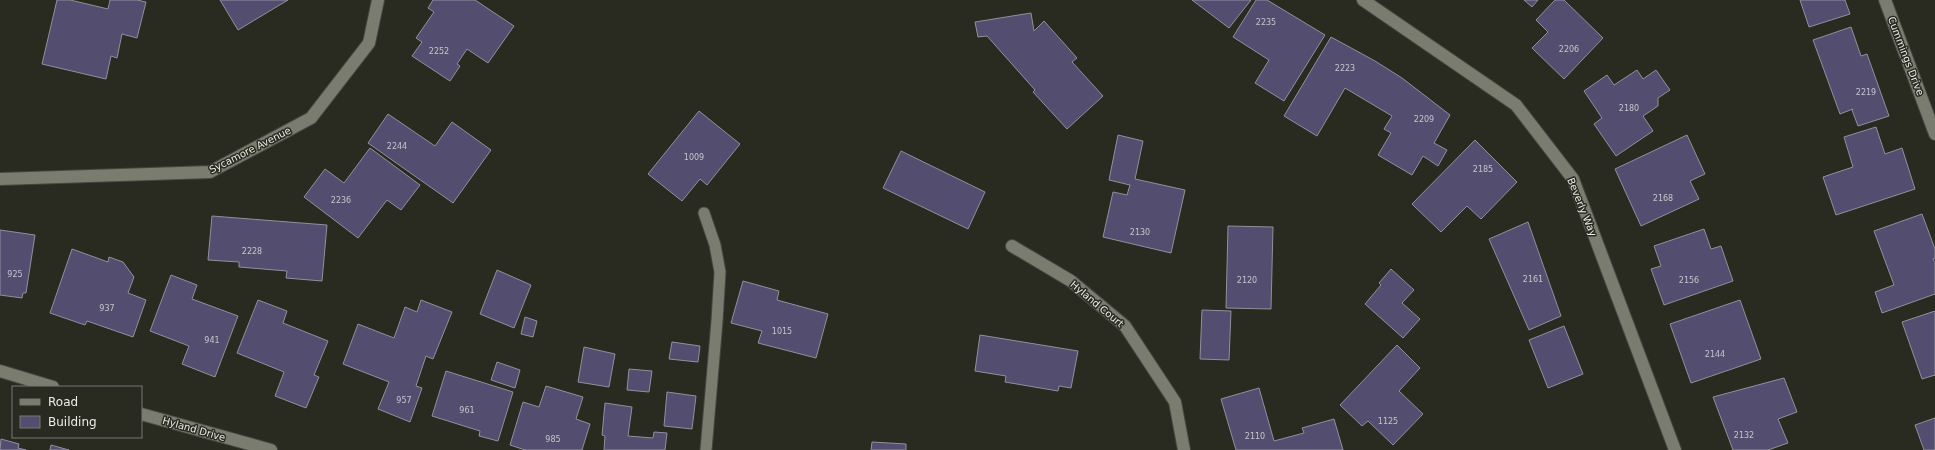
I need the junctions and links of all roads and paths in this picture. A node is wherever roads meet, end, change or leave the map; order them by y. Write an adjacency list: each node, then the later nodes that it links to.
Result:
1 (378, 0): 5 (street, Sycamore Avenue)
2 (1363, 0): 14 (street, Beverly Way)
3 (1885, 0): 4 (street, Cummings Drive)
4 (1935, 134)
5 (0, 179)
6 (704, 213): 12 (lane)
7 (1012, 246): 13 (street, Hyland Court)
8 (0, 371): 9 (street)
9 (50, 386)
10 (142, 414): 11 (street, Hyland Drive)
11 (271, 450)
12 (706, 450)
13 (1184, 450)
14 (1674, 450)

